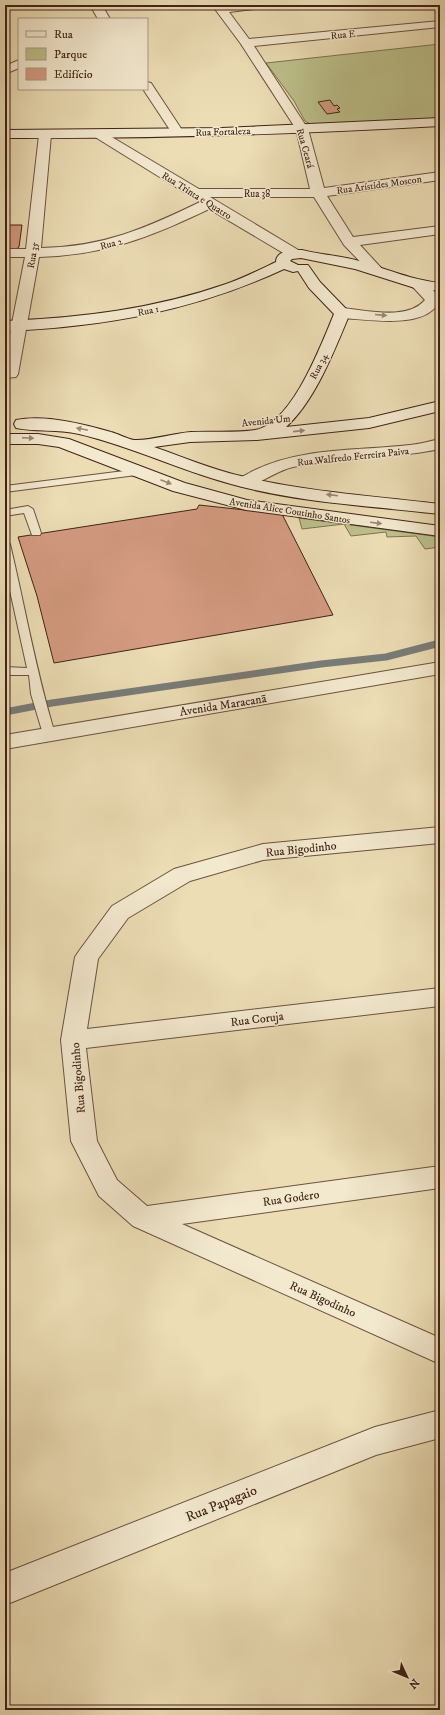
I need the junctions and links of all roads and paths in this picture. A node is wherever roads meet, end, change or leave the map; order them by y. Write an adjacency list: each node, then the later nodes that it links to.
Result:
1 (8, 5): 4 (street)
2 (96, 5): 6 (street)
3 (261, 5): 5 (street)
4 (5, 6)
5 (220, 7): 8 (street, Rua Ceará)
6 (103, 18)
7 (440, 24): 8 (street, Rua E)
8 (246, 44): 13 (street, Rua Ceará)
9 (18, 64): 10 (street)
10 (5, 70)
11 (148, 88): 14 (street)
12 (440, 122): 13 (street, Rua Fortaleza)
13 (302, 129): 14 (street, Rua Fortaleza); 20 (street, Rua Ceará)
14 (178, 133): 16 (street, Rua Fortaleza)
15 (5, 134): 17 (street, Rua Fortaleza)
16 (100, 134): 17 (street, Rua Fortaleza); 19 (street, Rua Trinta e Quatro)
17 (45, 135): 25 (street, Rua 35)
18 (440, 176): 20 (street, Rua Arístides Moscon)
19 (196, 193): 20 (street, Rua 38); 21 (street, Rua Trinta e Quatro)
20 (318, 193): 23 (street, Rua Ceará)
21 (209, 203): 25 (street, Rua 2); 26 (street, Rua Trinta e Quatro)
22 (440, 230): 23 (street)
23 (350, 242): 30 (street, Rua Ceará)
24 (5, 253): 25 (street, Rua 2)
25 (33, 253): 34 (street, Rua 35)
26 (295, 254): 27 (street, Rua Trinta e Quatro); 28 (street, Rua 1)
27 (314, 258): 29 (street); 30 (street, Rua Trinta e Quatro)
28 (284, 264): 29 (street); 34 (street, Rua 1)
29 (303, 268): 33 (street)
30 (377, 271): 31 (street, Rua Trinta e Quatro)
31 (418, 285): 32 (street); 33 (street, one-way to 31)
32 (440, 287)
33 (342, 313): 37 (street, Rua 34)
34 (12, 325): 35 (street, Rua 35)
35 (10, 374)
36 (440, 406): 38 (street, Avenida Um)
37 (288, 417): 38 (street, Avenida Um); 40 (street, Rua 34); 41 (street, Avenida Um)
38 (369, 423): 40 (street, Avenida Um, one-way to 38)
39 (5, 426): 44 (street, Avenida Alice Coutinho Santos, one-way to 39)
40 (257, 435): 41 (street, Avenida Um)
41 (190, 438): 44 (street, Avenida Um)
42 (5, 439): 43 (street, Avenida Alice Coutinho Santos, one-way to 43)
43 (51, 440): 44 (street, Avenida Um); 46 (street, Avenida Alice Coutinho Santos)
44 (132, 444): 47 (street, Avenida Alice Coutinho Santos)
45 (440, 444): 47 (street, Rua Walfredo Ferreira Paiva)
46 (140, 472): 48 (lane); 51 (street, Avenida Alice Coutinho Santos, one-way to 51)
47 (245, 482): 49 (street, Avenida Alice Coutinho Santos, one-way to 47)
48 (5, 489)
49 (440, 509)
50 (5, 513): 52 (lane)
51 (440, 531)
52 (36, 533)
53 (5, 544): 56 (lane)
54 (440, 668): 57 (street, Avenida Maracanã)
55 (5, 671): 56 (lane)
56 (34, 672): 57 (lane)
57 (46, 727): 58 (street, Avenida Maracanã)
58 (5, 742)
59 (440, 835): 61 (street, Rua Bigodinho)
60 (440, 997): 61 (street, Rua Coruja)
61 (73, 1040): 63 (street, Rua Bigodinho)
62 (440, 1177): 63 (street, Rua Godero)
63 (142, 1218): 64 (street, Rua Bigodinho)
64 (440, 1351)
65 (440, 1424): 66 (street, Rua Papagaio)
66 (5, 1589)

